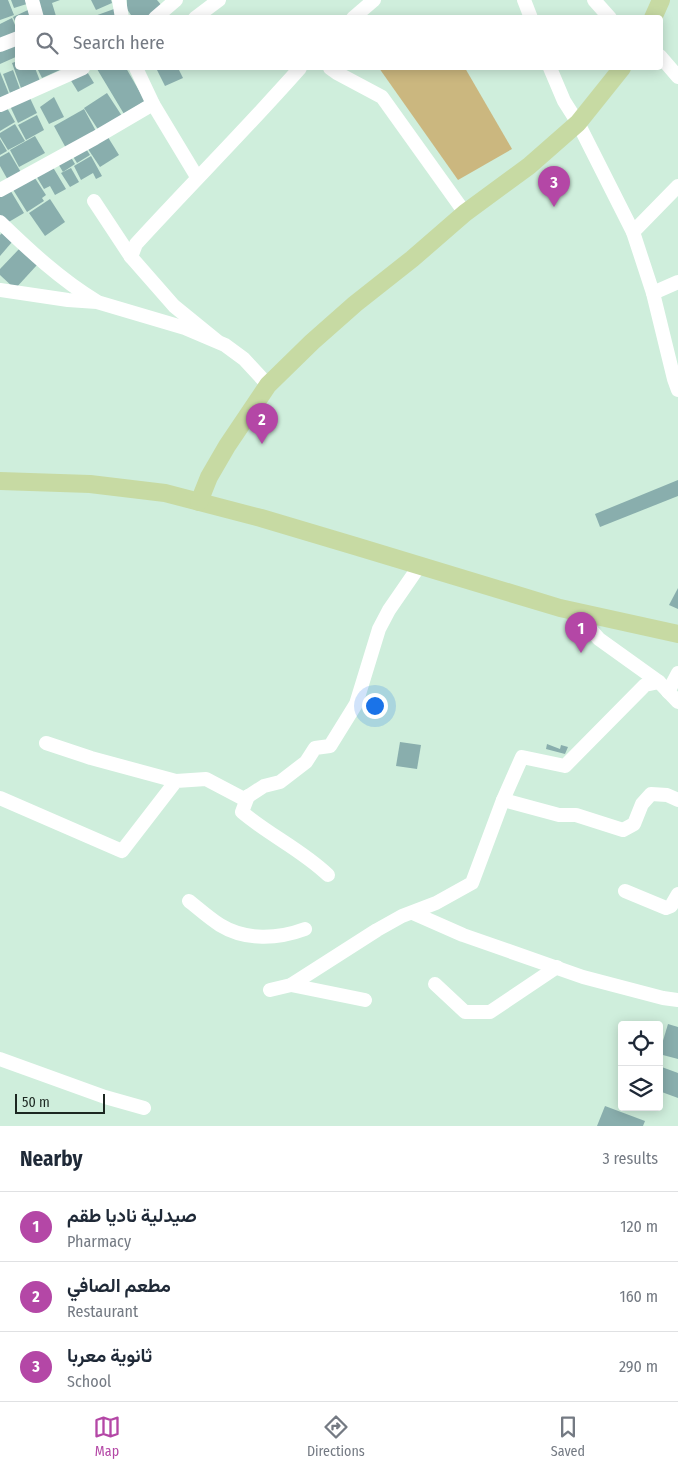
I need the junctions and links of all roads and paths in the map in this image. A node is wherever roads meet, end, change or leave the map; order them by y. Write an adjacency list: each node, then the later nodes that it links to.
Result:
1 (32, 0): 9 (street)
2 (119, 0): 10 (street)
3 (176, 0): 11 (street)
4 (219, 0): 12 (street)
5 (374, 0): 13 (street)
6 (524, 0): 14 (street)
7 (594, 0): 15 (street)
8 (661, 0): 16 (main road)
9 (36, 15)
10 (122, 15)
11 (158, 15)
12 (199, 15)
13 (356, 15)
14 (530, 15)
15 (607, 15)
16 (654, 15)
17 (15, 39): 18 (street)
18 (0, 45)
19 (663, 60): 26 (street)
20 (79, 70): 28 (street)
21 (137, 70): 27 (street)
22 (298, 70): 30 (street)
23 (333, 70): 34 (street)
24 (551, 70): 29 (street)
25 (620, 70): 29 (main road)
26 (678, 77)
27 (153, 104): 30 (street); 32 (street)
28 (0, 105)
29 (578, 123): 34 (main road); 36 (street)
30 (197, 177): 37 (street)
31 (678, 187): 36 (street)
32 (0, 190)
33 (94, 201): 37 (street)
34 (465, 213): 44 (main road)
35 (0, 222): 41 (street)
36 (633, 232): 40 (street)
37 (131, 257): 42 (street)
38 (678, 282): 40 (street)
39 (0, 290): 41 (street)
40 (653, 293): 43 (street)
41 (97, 302): 42 (street)
42 (217, 341): 44 (street)
43 (677, 382)
44 (268, 385): 46 (main road)
45 (0, 481): 46 (main road)
46 (199, 502): 47 (main road)
47 (420, 566): 48 (main road); 55 (street)
48 (575, 612): 49 (main road); 51 (street)
49 (678, 634)
50 (678, 673): 51 (street)
51 (664, 687): 52 (street); 57 (street)
52 (678, 702)
53 (46, 743): 54 (street)
54 (176, 781): 55 (street); 56 (street)
55 (248, 796): 59 (street)
56 (0, 798)
57 (503, 800): 58 (street); 63 (street)
58 (678, 800)
59 (328, 875)
60 (625, 891): 61 (street)
61 (678, 894)
62 (189, 901): 64 (street)
63 (412, 913): 65 (street); 67 (street)
64 (306, 929)
65 (557, 967): 66 (street); 70 (street)
66 (435, 984)
67 (291, 985): 68 (street); 69 (street)
68 (270, 990)
69 (365, 1000)
70 (678, 1000)
71 (0, 1059): 72 (street)
72 (144, 1108)

